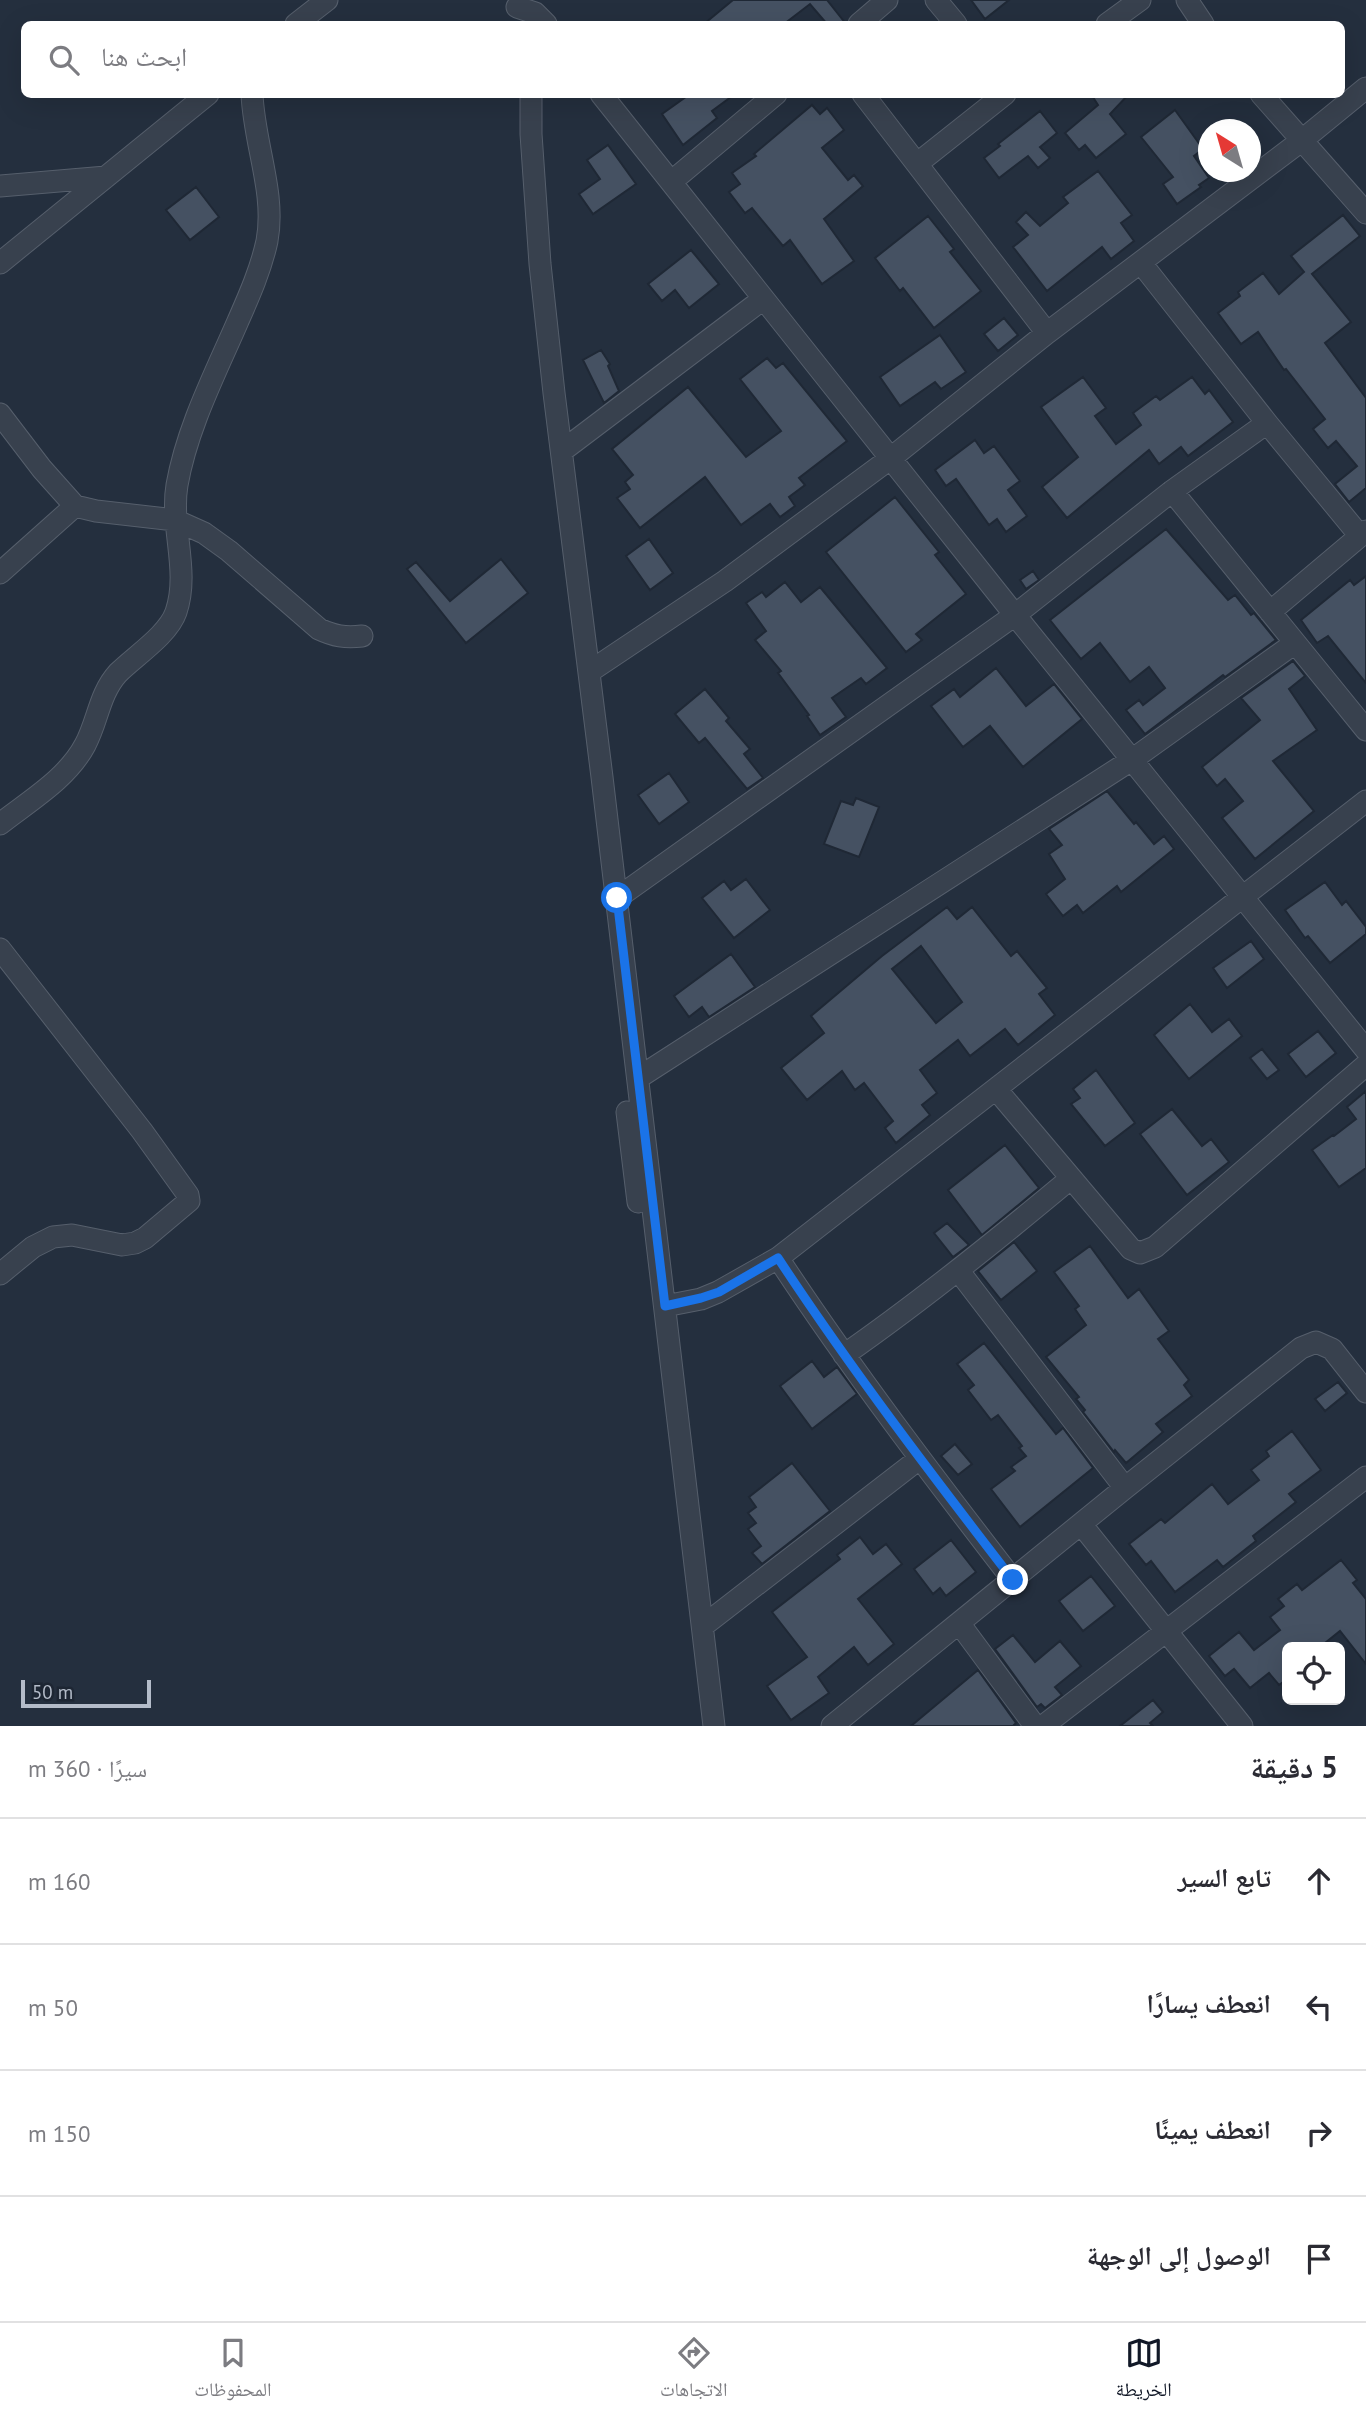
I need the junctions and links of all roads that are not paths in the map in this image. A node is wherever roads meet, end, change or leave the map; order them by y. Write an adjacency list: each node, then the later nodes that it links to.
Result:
1 (327, 0): 6 (street)
2 (887, 0): 7 (street)
3 (936, 0): 8 (street)
4 (1140, 0): 9 (street)
5 (1187, 0): 10 (street)
6 (300, 21)
7 (862, 21)
8 (954, 21)
9 (1111, 21)
10 (1201, 21)
11 (1366, 88): 21 (street)
12 (203, 98): 23 (street)
13 (252, 98): 37 (street)
14 (517, 98): 56 (street)
15 (531, 98): 33 (street)
16 (604, 98): 24 (street)
17 (771, 98): 24 (street)
18 (866, 98): 22 (street)
19 (1000, 98): 22 (street)
20 (1264, 98): 21 (street)
21 (1301, 141): 26 (street); 27 (street)
22 (918, 163): 30 (street)
23 (106, 177): 25 (street); 28 (street)
24 (671, 182): 29 (street)
25 (0, 186)
26 (1366, 213)
27 (1141, 263): 30 (street); 32 (street)
28 (0, 264)
29 (762, 299): 33 (street); 34 (street)
30 (1047, 333): 34 (street)
31 (0, 414): 36 (street)
32 (1266, 423): 35 (street); 38 (street)
33 (562, 451): 44 (street)
34 (891, 458): 41 (street); 44 (street)
35 (1172, 491): 40 (street); 41 (street)
36 (75, 506): 37 (street); 39 (street)
37 (175, 520): 42 (street); 48 (street)
38 (1363, 533): 40 (street)
39 (0, 573)
40 (1270, 612): 43 (street)
41 (1015, 615): 46 (street); 50 (street)
42 (362, 636)
43 (1295, 643): 45 (street); 46 (street)
44 (589, 672): 50 (street)
45 (1366, 730)
46 (1133, 760): 49 (street); 54 (street)
47 (1366, 801): 49 (street)
48 (0, 824)
49 (1244, 897): 52 (street); 55 (street)
50 (617, 898): 54 (street)
51 (0, 949): 60 (street)
52 (1366, 1050)
53 (1366, 1065): 57 (street)
54 (638, 1078): 56 (street)
55 (996, 1089): 57 (street); 58 (street)
56 (641, 1168): 61 (street); 72 (street)
57 (1070, 1178): 59 (street)
58 (778, 1258): 61 (street); 62 (street)
59 (958, 1270): 62 (street); 66 (street)
60 (0, 1274)
61 (665, 1306): 70 (street)
62 (844, 1354): 64 (street)
63 (1366, 1392): 66 (street)
64 (919, 1459): 68 (street); 70 (street)
65 (1366, 1477): 71 (street)
66 (1125, 1488): 67 (street)
67 (1081, 1524): 68 (street); 71 (street)
68 (1013, 1580): 69 (street)
69 (959, 1623): 74 (street); 75 (street)
70 (703, 1626): 73 (street)
71 (1167, 1630): 76 (street); 77 (street)
72 (700, 1726)
73 (714, 1726)
74 (832, 1726)
75 (1035, 1726)
76 (1043, 1726)
77 (1242, 1726)

